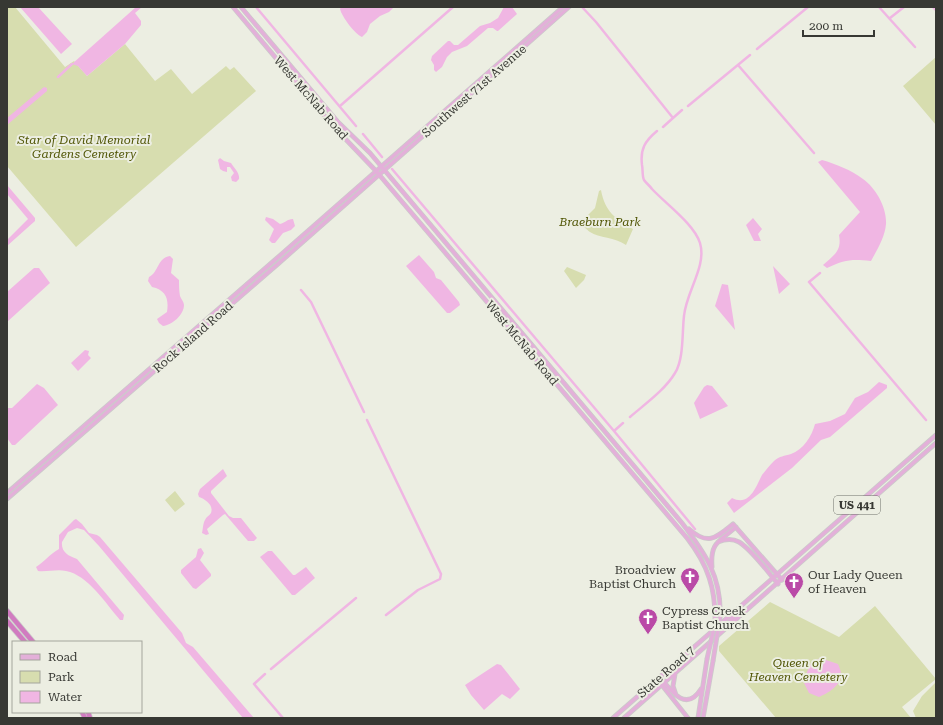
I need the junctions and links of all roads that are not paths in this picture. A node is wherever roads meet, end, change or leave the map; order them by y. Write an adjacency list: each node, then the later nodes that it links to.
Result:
1 (233, 7): 15 (main road, West McNab Road)
2 (241, 7): 13 (main road, West McNab Road)
3 (563, 7): 5 (main road, Southwest 71st Avenue)
4 (570, 7): 7 (main road, Southwest 71st Avenue)
5 (528, 38): 6 (main road, Southwest 71st Avenue); 7 (main road)
6 (521, 44): 8 (main road); 9 (main road, Southwest 71st Avenue)
7 (524, 48): 8 (main road, Southwest 71st Avenue)
8 (518, 53): 11 (main road, Southwest 71st Avenue)
9 (473, 86): 10 (main road, Southwest 71st Avenue); 11 (main road)
10 (439, 116): 12 (main road); 13 (main road, Southwest 71st Avenue)
11 (442, 120): 12 (main road, Southwest 71st Avenue)
12 (418, 140): 14 (main road, Southwest 71st Avenue)
13 (381, 166): 14 (main road, West McNab Road); 15 (main road, Southwest 71st Avenue)
14 (384, 170): 16 (main road, Southwest 71st Avenue); 21 (main road, West McNab Road)
15 (376, 171): 16 (main road, West McNab Road); 19 (main road, Rock Island Road)
16 (379, 174): 20 (main road, Rock Island Road); 38 (main road, West McNab Road, bridge)
17 (936, 435): 25 (main road, State Road 7 / US 441)
18 (936, 443): 27 (main road, State Road 7 / US 441)
19 (7, 493)
20 (7, 499)
21 (682, 523): 22 (main road); 24 (main road, West McNab Road)
22 (735, 526): 23 (main road); 25 (main road)
23 (718, 542): 24 (main road); 26 (main road)
24 (712, 570): 44 (main road, West McNab Road, bridge)
25 (777, 575): 26 (main road, State Road 7 / US 441); 27 (main road)
26 (773, 578): 28 (main road); 29 (main road, State Road 7 / US 441)
27 (782, 580): 28 (main road, State Road 7 / US 441)
28 (778, 584): 32 (main road, State Road 7 / US 441)
29 (743, 605): 32 (main road); 36 (main road, State Road 7 / US 441)
30 (7, 611): 34 (highway)
31 (7, 622): 33 (highway)
32 (728, 626): 35 (main road, State Road 7 / US 441)
33 (23, 641)
34 (32, 641)
35 (676, 672): 37 (main road, State Road 7 / US 441); 39 (main road)
36 (659, 678): 37 (main road); 40 (main road, State Road 7 / US 441)
37 (663, 684): 39 (main road); 41 (main road, State Road 7 / US 441); 42 (main road)
38 (703, 687): 39 (main road); 43 (main road, West McNab Road)
39 (678, 697)
40 (615, 718)
41 (624, 718)
42 (688, 718)
43 (698, 718)
44 (703, 718)

